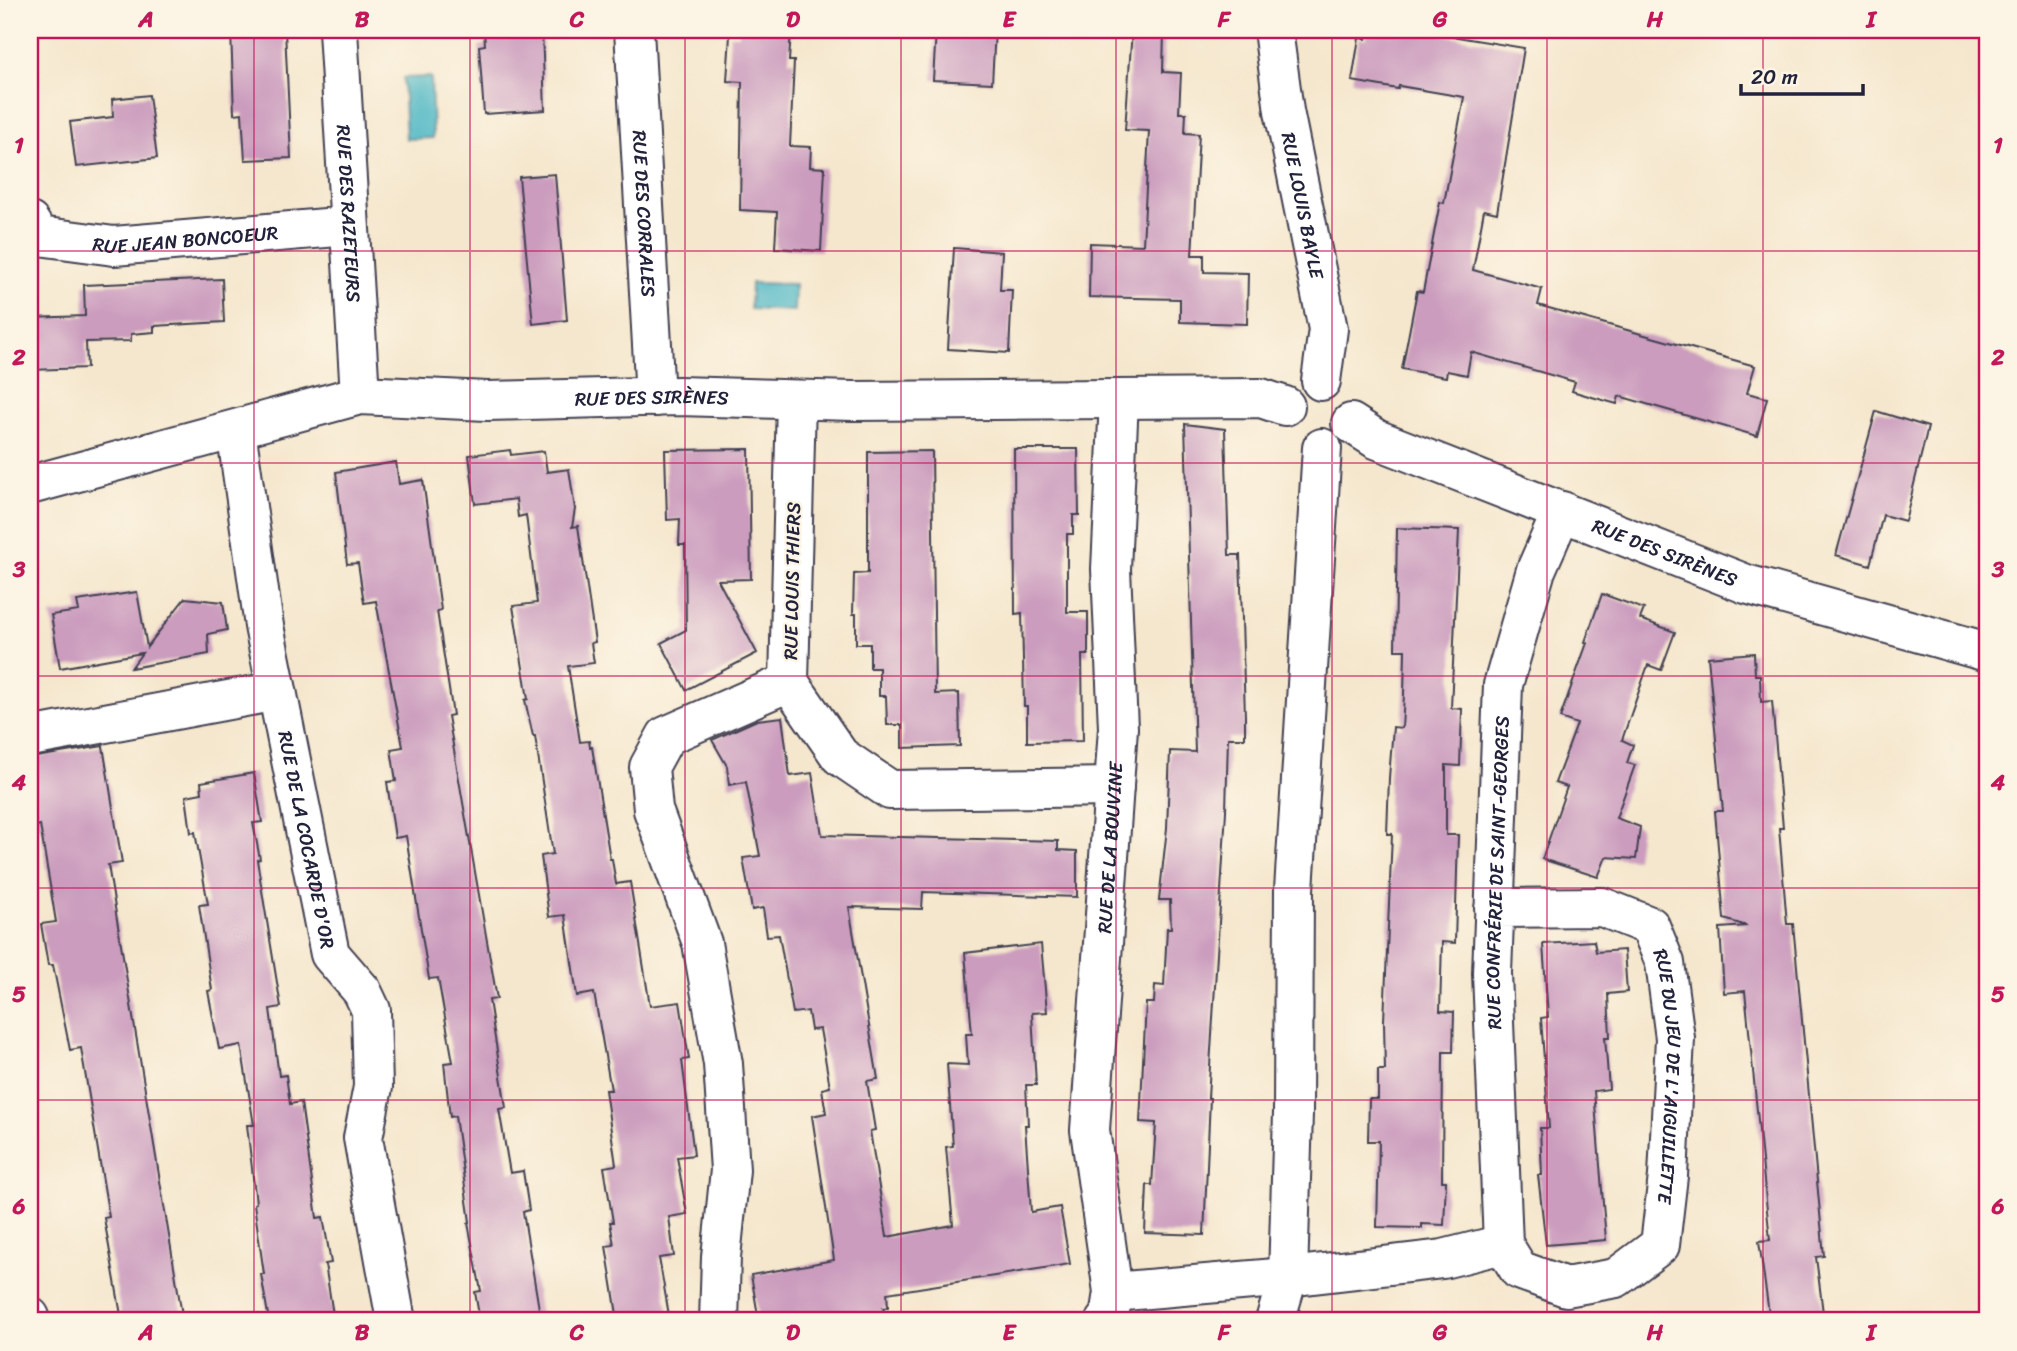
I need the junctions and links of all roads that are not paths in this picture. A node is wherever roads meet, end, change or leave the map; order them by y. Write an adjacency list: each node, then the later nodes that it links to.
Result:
1 (338, 30): 5 (street, RUE DES RAZETEURS)
2 (634, 30): 8 (street, RUE DES CORRALES)
3 (1273, 30): 6 (street, RUE LOUIS BAYLE)
4 (30, 222): 5 (street, RUE JEAN BONCOEUR)
5 (349, 226): 7 (street, RUE DES RAZETEURS)
6 (1321, 381): 11 (street); 12 (street)
7 (360, 395): 8 (street, RUE DES SIRÈNES); 13 (street, RUE DES SIRÈNES)
8 (655, 397): 9 (street, RUE DES SIRÈNES)
9 (796, 400): 10 (street, RUE DES SIRÈNES); 18 (street, RUE LOUIS THIERS)
10 (1119, 400): 11 (street, RUE DES SIRÈNES); 21 (street, RUE DE LA BOUVINE)
11 (1285, 406): 14 (street)
12 (1351, 423): 14 (street); 16 (street, RUE DES SIRÈNES)
13 (236, 430): 15 (street, RUE DES SIRÈNES); 19 (street, RUE DE LA COCARDE D'OR)
14 (1322, 448): 24 (street)
15 (30, 485)
16 (1562, 511): 17 (street, RUE DES SIRÈNES); 22 (street, RUE CONFRÉRIE DE SAINT-GEORGES)
17 (1987, 652)
18 (789, 682): 21 (street, RUE LOUIS THIERS); 27 (street)
19 (277, 691): 20 (street); 26 (street, RUE DE LA COCARDE D'OR)
20 (30, 737)
21 (1114, 787): 25 (street, RUE DE LA BOUVINE)
22 (1494, 908): 23 (street, RUE CONFRÉRIE DE SAINT-GEORGES); 23 (street, RUE DU JEU DE L'AIGUILLETTE)
23 (1503, 1244): 24 (street)
24 (1288, 1277): 25 (street); 28 (street); 29 (street)
25 (1109, 1307)
26 (396, 1321)
27 (719, 1321)
28 (1275, 1321)
29 (1304, 1321)

